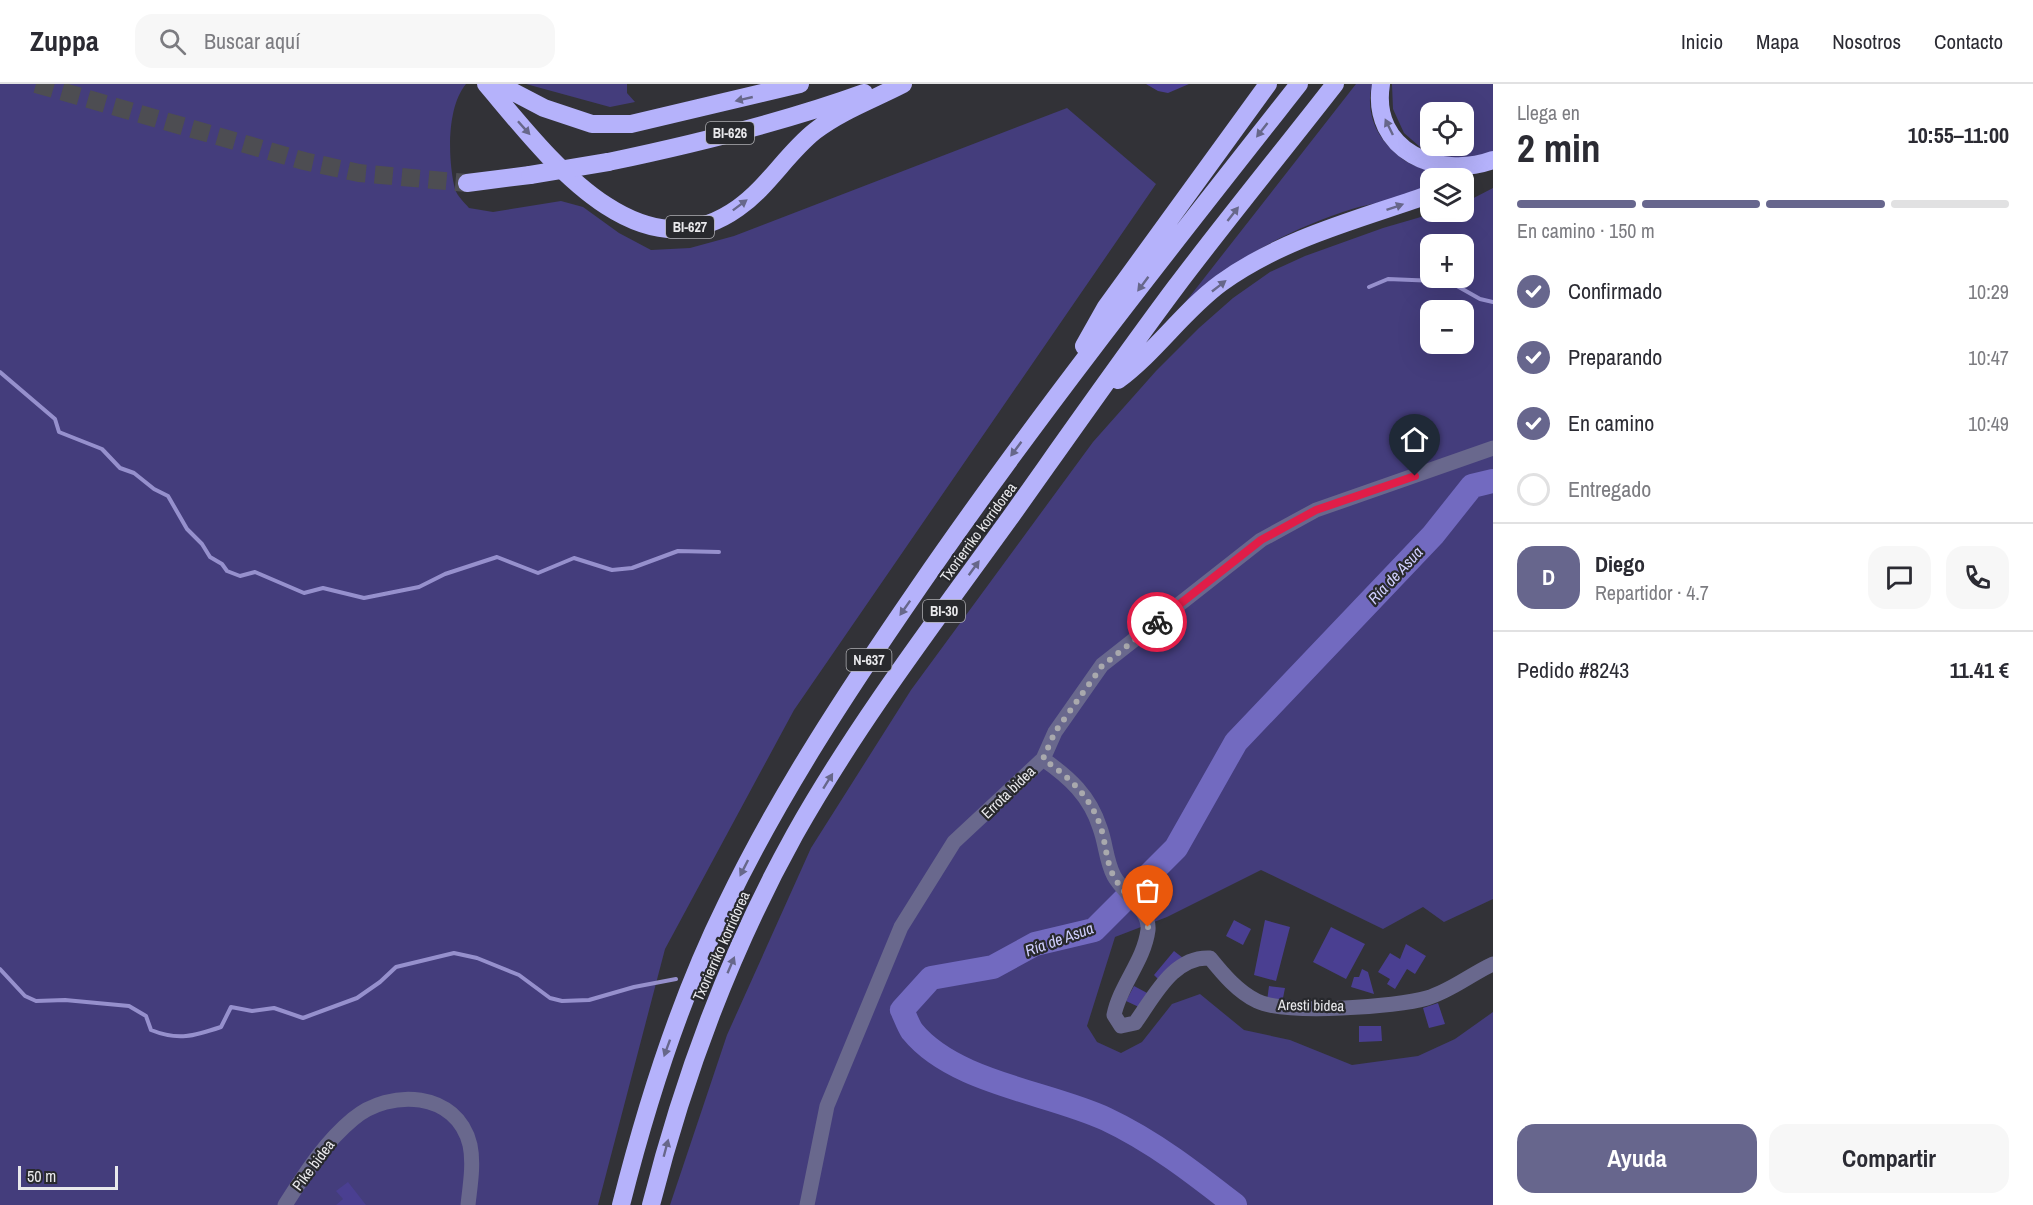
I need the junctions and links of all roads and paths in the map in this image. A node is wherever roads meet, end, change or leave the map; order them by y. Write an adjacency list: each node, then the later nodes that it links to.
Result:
1 (486, 84): 6 (highway, BI-627, one-way to 6)
2 (498, 84): 3 (highway, one-way to 2)
3 (800, 84)
4 (873, 84): 11 (highway, BI-626)
5 (887, 84): 11 (highway, BI-626)
6 (903, 84)
7 (1268, 84): 17 (highway)
8 (1299, 84): 17 (highway, Txorierriko korridorea, one-way to 17)
9 (1335, 84): 16 (highway, Txorierriko korridorea / BI-30, one-way to 9)
10 (1381, 84): 12 (highway, one-way to 10)
11 (850, 98): 14 (highway, BI-626, bridge)
12 (1493, 161): 13 (highway)
13 (1474, 173)
14 (466, 183)
15 (1420, 198): 16 (highway, one-way to 15)
16 (1098, 396): 24 (highway, Txorierriko korridorea / BI-30, one-way to 16)
17 (1051, 402): 23 (highway, Txorierriko korridorea / N-637, one-way to 23)
18 (1493, 448): 19 (street, Errota bidea)
19 (1043, 759): 20 (street, Aresti bidea); 25 (street, Errota bidea)
20 (1493, 964)
21 (285, 1205): 22 (street, Pike bidea)
22 (468, 1205)
23 (621, 1205)
24 (651, 1205)
25 (807, 1205)

